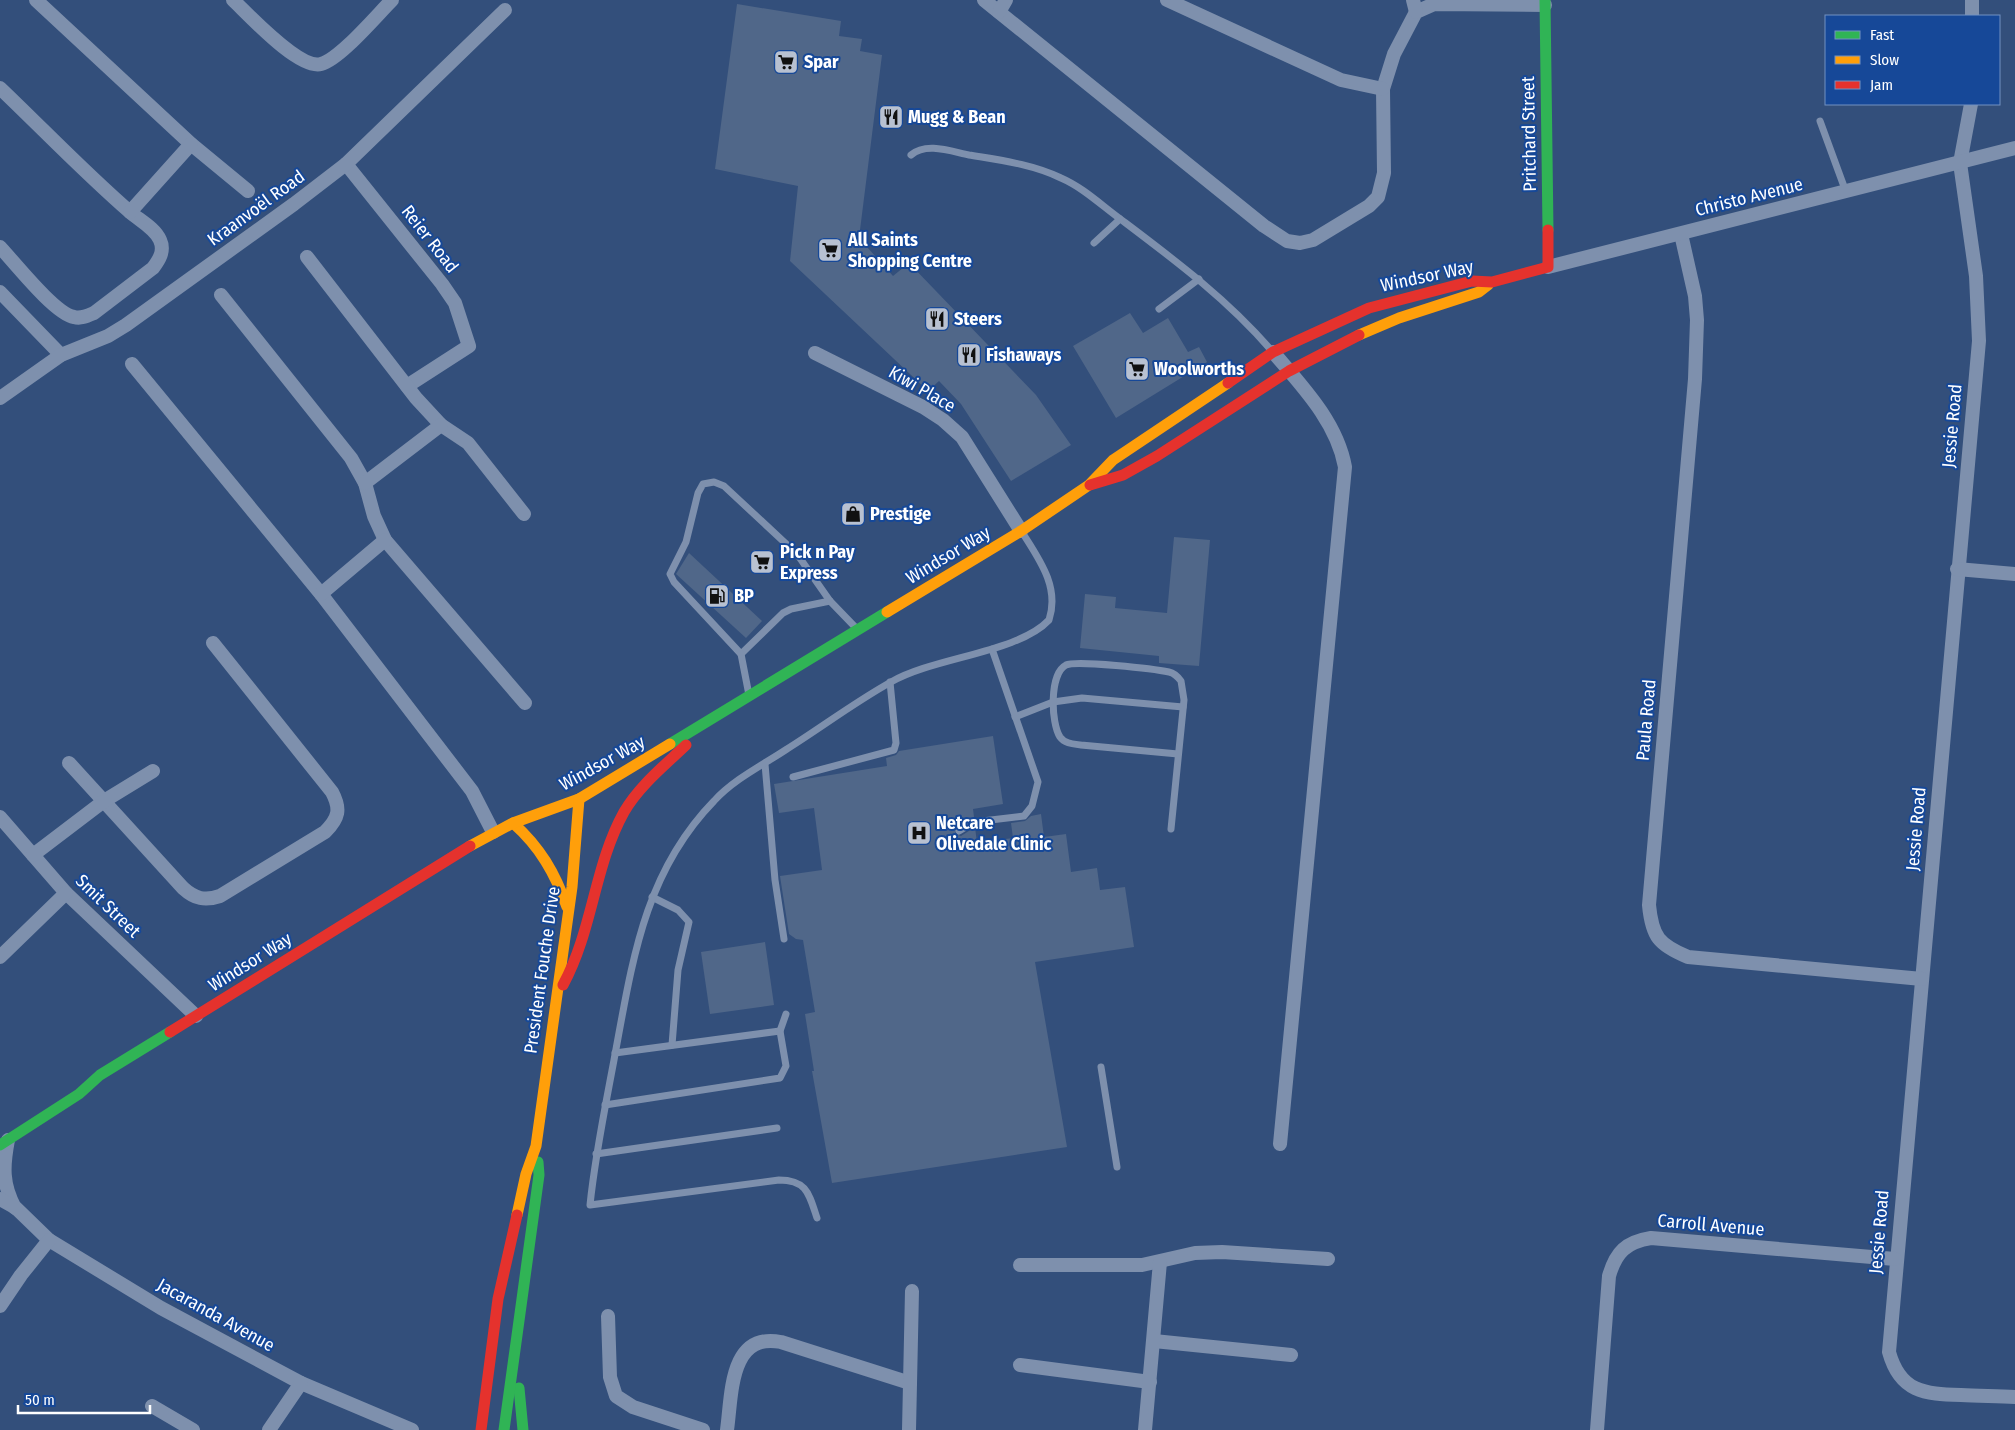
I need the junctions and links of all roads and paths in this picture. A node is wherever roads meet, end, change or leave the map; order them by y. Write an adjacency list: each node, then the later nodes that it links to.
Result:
1 (36, 0): 16 (street)
2 (233, 0): 3 (street)
3 (392, 0)
4 (984, 0): 8 (street)
5 (1167, 0): 13 (street)
6 (1972, 0): 11 (street)
7 (1545, 2): 9 (street); 29 (street, Pritchard Street)
8 (1003, 6): 13 (street)
9 (1414, 6): 13 (street)
10 (505, 10): 20 (street, Kraanvoël Road)
11 (1972, 15)
12 (0, 88): 23 (street)
13 (1383, 89)
14 (1971, 105): 19 (street, Jessie Road)
15 (1820, 121): 22 (lane)
16 (191, 144): 21 (street); 23 (street)
17 (2015, 148): 19 (street, Christo Avenue)
18 (910, 155): 24 (lane)
19 (1960, 163): 22 (street, Christo Avenue); 48 (street, Jessie Road)
20 (346, 164): 37 (street, Kraanvoël Road); 40 (street, Reier Road)
21 (248, 191)
22 (1846, 192): 25 (street, Christo Avenue)
23 (130, 212): 27 (street)
24 (1120, 219): 26 (lane); 30 (lane)
25 (1681, 234): 29 (street, Christo Avenue); 81 (street, Paula Road)
26 (1094, 243)
27 (0, 247)
28 (307, 257): 40 (street)
29 (1548, 267): 31 (street, Christo Avenue)
30 (1199, 279): 34 (lane); 35 (lane)
31 (1492, 282): 35 (street, Windsor Way); 39 (street, Windsor Way)
32 (0, 292): 37 (street)
33 (221, 294): 43 (street)
34 (1159, 309)
35 (1273, 352): 39 (street); 44 (street, Windsor Way)
36 (815, 353): 46 (street, Kiwi Place)
37 (61, 355): 41 (street, Kraanvoël Road)
38 (132, 364): 50 (street)
39 (1289, 371): 44 (street, Windsor Way); 94 (street)
40 (407, 386): 42 (street)
41 (0, 398)
42 (441, 425): 43 (street); 45 (street)
43 (365, 483): 47 (street)
44 (1089, 485): 46 (street, Windsor Way)
45 (524, 514)
46 (1022, 531): 52 (street, Windsor Way); 54 (lane)
47 (385, 540): 50 (street); 59 (street)
48 (1957, 568): 49 (street); 81 (street, Jessie Road)
49 (2015, 574)
50 (321, 594): 74 (street)
51 (830, 601): 52 (lane); 55 (lane); 55 (lane)
52 (858, 630): 57 (street, Windsor Way)
53 (213, 644): 69 (street)
54 (992, 649): 56 (lane); 61 (lane)
55 (741, 654): 57 (lane)
56 (890, 682): 65 (lane); 67 (lane)
57 (749, 698): 62 (street, Windsor Way)
58 (1053, 702): 60 (lane); 60 (lane); 61 (lane); 63 (lane)
59 (525, 703)
60 (1183, 708): 63 (lane)
61 (1015, 717): 73 (lane)
62 (711, 721): 68 (street, Windsor Way); 82 (street)
63 (1178, 754): 72 (lane)
64 (69, 763): 69 (street)
65 (765, 764): 77 (lane); 79 (lane)
66 (153, 771): 69 (street)
67 (793, 777)
68 (579, 799): 71 (street, Windsor Way); 78 (street, President Fouche Drive)
69 (104, 801): 75 (street)
70 (0, 817): 75 (street, Smit Street)
71 (513, 823): 74 (street, Windsor Way); 78 (street)
72 (1171, 829)
73 (959, 831)
74 (493, 832): 84 (street, Windsor Way)
75 (33, 856): 76 (street, Smit Street)
76 (66, 893): 80 (street); 84 (street, Smit Street)
77 (652, 898): 86 (lane); 87 (lane)
78 (569, 911): 82 (street, President Fouche Drive)
79 (784, 939)
80 (0, 957)
81 (1922, 978): 103 (street, Jessie Road)
82 (558, 993): 95 (street, President Fouche Drive)
83 (786, 1014): 85 (lane)
84 (196, 1016): 89 (street, Windsor Way)
85 (780, 1030): 86 (lane); 90 (lane)
86 (672, 1046): 87 (lane)
87 (615, 1053): 90 (lane)
88 (1101, 1067): 97 (lane)
89 (100, 1075): 91 (street, Windsor Way); 93 (street, Windsor Way)
90 (606, 1104): 96 (lane)
91 (40, 1105)
92 (777, 1128): 96 (lane)
93 (4, 1142): 99 (street, Jacaranda Avenue)
94 (1280, 1144)
95 (536, 1146): 109 (street, President Fouche Drive); 121 (street, President Fouche Drive)
96 (596, 1154): 100 (lane)
97 (1117, 1167)
98 (0, 1199): 99 (street, Jacaranda Avenue)
99 (16, 1208): 101 (street, Jacaranda Avenue)
100 (818, 1218)
101 (49, 1240): 107 (street); 114 (street, Jacaranda Avenue)
102 (1328, 1259): 104 (street)
103 (1895, 1259): 116 (street, Jessie Road); 128 (street, Carroll Avenue)
104 (1160, 1262): 105 (street); 110 (street)
105 (1020, 1266)
106 (912, 1291): 115 (street)
107 (0, 1306)
108 (608, 1316): 124 (street)
109 (517, 1339): 122 (street, President Fouche Drive); 123 (street)
110 (1154, 1341): 111 (street); 113 (street)
111 (1291, 1355)
112 (1020, 1365): 113 (street)
113 (1150, 1382): 127 (street)
114 (302, 1383): 119 (street); 120 (street, Jacaranda Avenue)
115 (910, 1383): 125 (street); 126 (street)
116 (2015, 1397)
117 (152, 1406): 118 (street)
118 (193, 1430)
119 (269, 1430)
120 (412, 1430)
121 (481, 1430)
122 (504, 1430)
123 (523, 1430)
124 (703, 1430)
125 (728, 1430)
126 (909, 1430)
127 (1145, 1430)
128 (1596, 1430)

